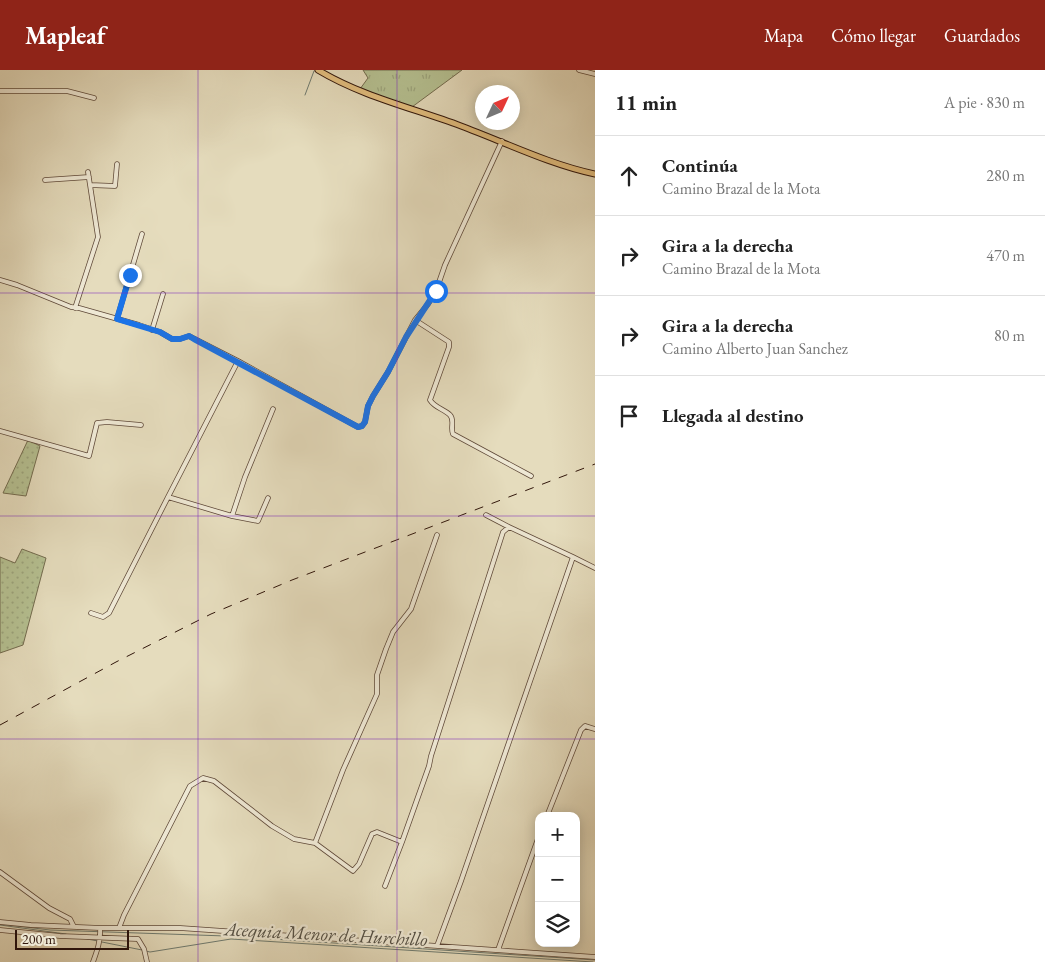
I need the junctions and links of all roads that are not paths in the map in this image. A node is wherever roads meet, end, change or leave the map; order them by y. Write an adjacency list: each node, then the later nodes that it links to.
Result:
1 (318, 70): 6 (main road)
2 (579, 70): 3 (street)
3 (595, 74)
4 (0, 91): 5 (street)
5 (94, 98)
6 (502, 141): 8 (main road); 16 (street)
7 (117, 164): 10 (street)
8 (595, 174)
9 (45, 180): 10 (street)
10 (90, 185): 14 (street)
11 (142, 234): 15 (street)
12 (0, 280): 14 (street)
13 (163, 294): 17 (street)
14 (75, 308): 15 (street)
15 (117, 319): 17 (street)
16 (415, 320): 18 (street); 22 (street)
17 (152, 330): 18 (street)
18 (238, 361): 23 (street)
19 (273, 409): 26 (street)
20 (141, 425): 21 (street)
21 (0, 431)
22 (532, 476)
23 (168, 497): 26 (street); 31 (street)
24 (268, 498): 26 (street)
25 (486, 515): 27 (street)
26 (232, 516)
27 (509, 527): 29 (street); 34 (street)
28 (437, 535): 35 (street)
29 (573, 557): 30 (street); 45 (street)
30 (595, 568)
31 (91, 613)
32 (595, 729): 33 (street)
33 (549, 812)
34 (402, 842): 35 (street); 38 (street)
35 (315, 843): 42 (street)
36 (535, 847): 46 (street)
37 (0, 872): 40 (street)
38 (385, 886)
39 (0, 922): 40 (street)
40 (74, 927): 41 (street)
41 (100, 928): 42 (street); 44 (street)
42 (119, 928): 45 (street)
43 (0, 930): 44 (street)
44 (100, 936): 48 (street); 49 (street)
45 (437, 946): 46 (street)
46 (498, 950): 47 (street)
47 (595, 957)
48 (93, 962)
49 (147, 962)

